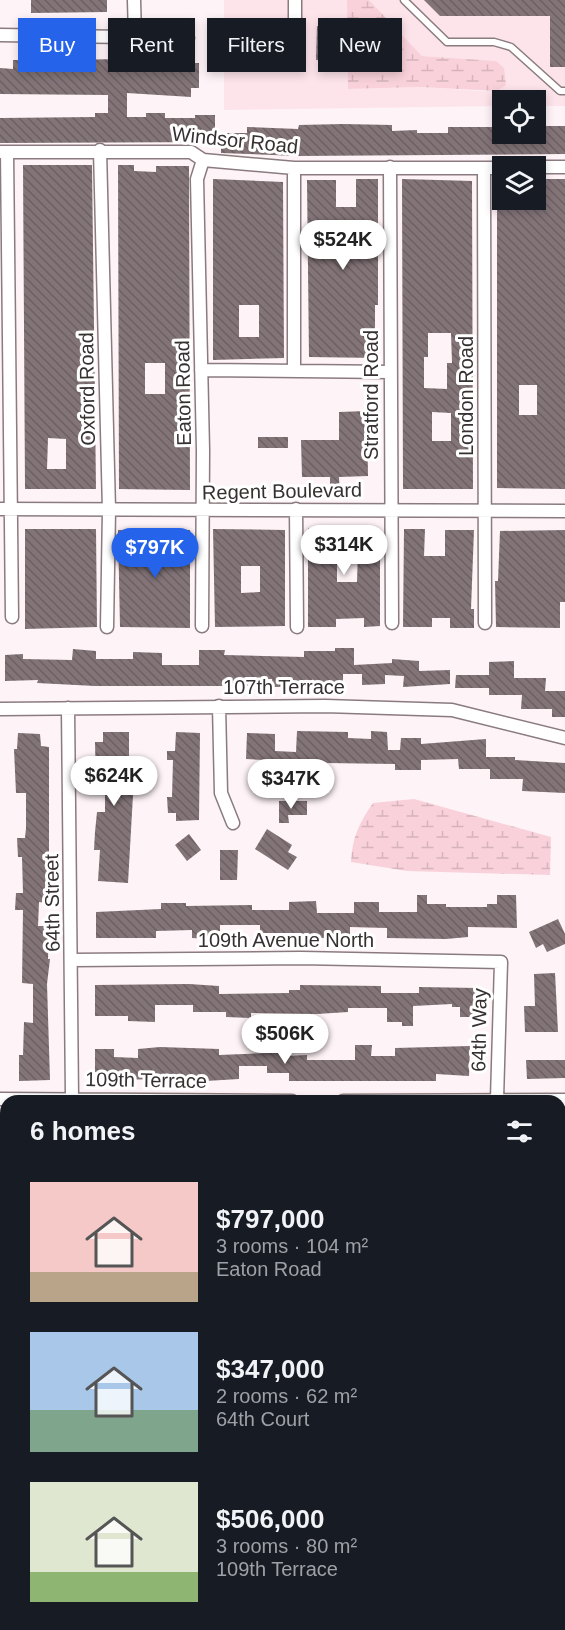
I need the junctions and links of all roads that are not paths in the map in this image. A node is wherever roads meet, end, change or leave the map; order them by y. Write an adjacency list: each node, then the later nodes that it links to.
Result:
1 (134, 0): 4 (street)
2 (295, 0): 5 (street)
3 (404, 0): 8 (lane)
4 (134, 18)
5 (295, 18)
6 (0, 35): 7 (street)
7 (108, 37)
8 (565, 91)
9 (100, 150): 10 (street, Windsor Road); 11 (street, Windsor Road); 24 (street, Oxford Road)
10 (4, 152): 21 (street)
11 (203, 160): 13 (street, Windsor Road); 18 (street, Eaton Road)
12 (565, 167): 17 (street)
13 (294, 168): 14 (street, Windsor Road); 19 (street)
14 (390, 168): 15 (street, Windsor Road); 20 (street, Stratford Road)
15 (484, 168): 16 (street, Windsor Road); 25 (street, London Road)
16 (492, 168)
17 (546, 168)
18 (201, 370): 19 (street); 27 (street, Eaton Road)
19 (294, 371): 20 (street)
20 (391, 372): 23 (street, Stratford Road)
21 (6, 509): 24 (street, Regent Boulevard); 28 (street)
22 (296, 509): 23 (street, Regent Boulevard); 27 (street, Regent Boulevard); 33 (street)
23 (392, 509): 25 (street, Regent Boulevard); 29 (street, Stratford Road)
24 (109, 510): 27 (street, Regent Boulevard); 32 (street, Oxford Road)
25 (486, 510): 26 (street, Regent Boulevard); 30 (street, London Road)
26 (565, 511)
27 (202, 512): 31 (street, Eaton Road)
28 (12, 617)
29 (392, 623)
30 (485, 623)
31 (202, 626)
32 (107, 627)
33 (297, 627)
34 (219, 706): 35 (street, 107th Terrace); 37 (street, 107th Terrace); 38 (street)
35 (68, 708): 36 (street, 107th Terrace); 39 (street, 64th Street)
36 (0, 710)
37 (565, 738)
38 (233, 823)
39 (72, 960): 40 (street, 109th Avenue North); 41 (street, 64th Street)
40 (501, 962): 42 (street, 64th Way)
41 (72, 1095)
42 (496, 1095)

